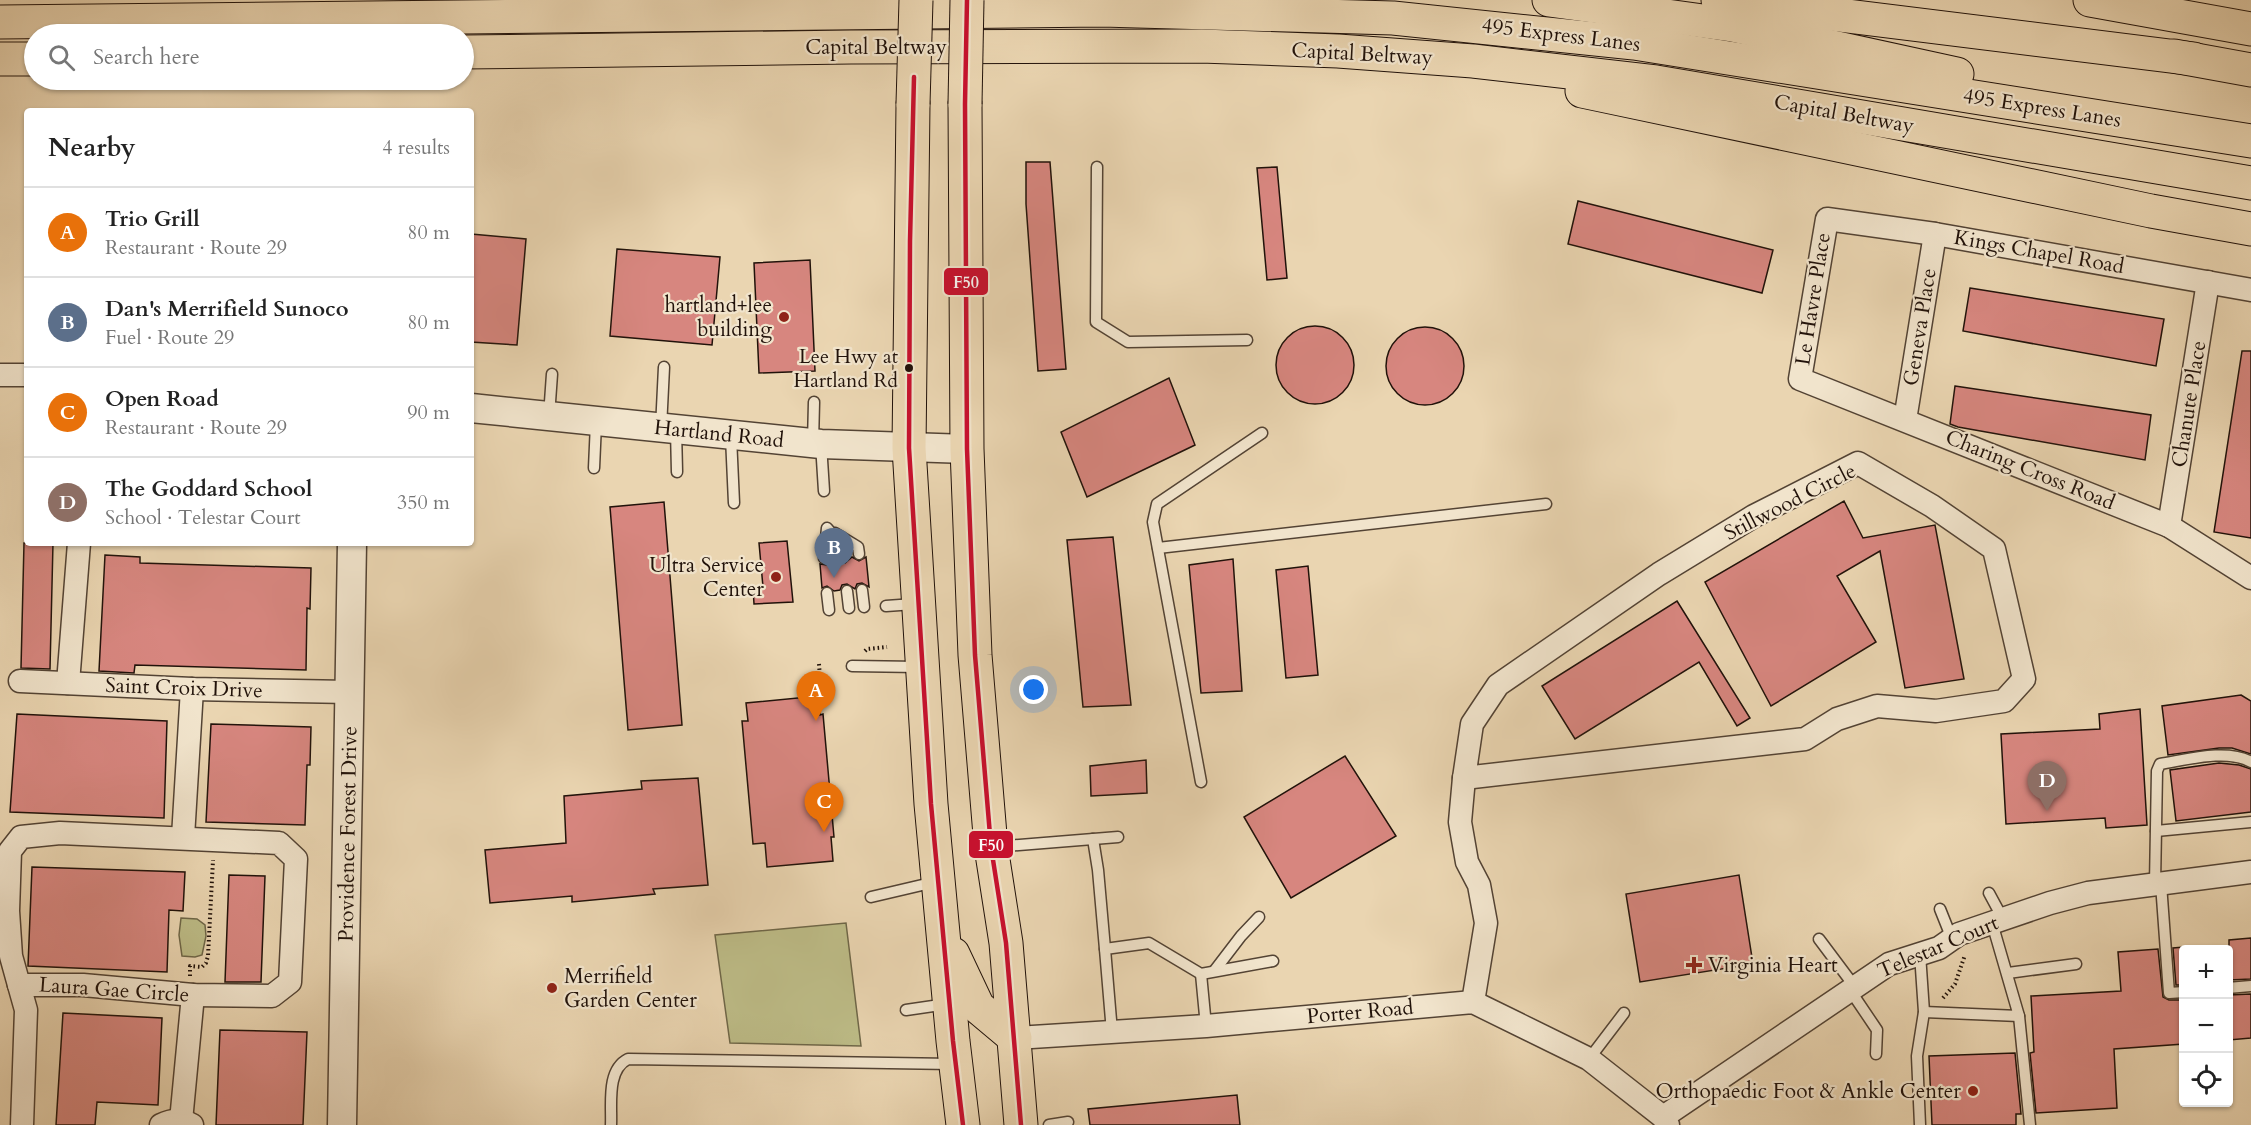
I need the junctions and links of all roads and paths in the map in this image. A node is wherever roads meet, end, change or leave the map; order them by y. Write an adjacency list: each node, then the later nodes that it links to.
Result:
1 (916, 0): 38 (main road, bridge)
2 (967, 0): 39 (main road, bridge)
3 (1549, 0): 15 (main road)
4 (1719, 0): 12 (main road)
5 (1878, 0): 12 (main road)
6 (2090, 0): 8 (main road)
7 (0, 22): 15 (main road, 495 Express Lanes)
8 (2251, 29)
9 (474, 52): 13 (main road, Capital Beltway)
10 (0, 59): 11 (main road)
11 (24, 59)
12 (2194, 59): 14 (main road)
13 (1473, 61): 17 (main road, Capital Beltway); 19 (main road)
14 (2251, 70)
15 (2251, 140)
16 (1097, 167): 23 (lane)
17 (2251, 183)
18 (1827, 219): 20 (street, Kings Chapel Road); 28 (street, Le Havre Place)
19 (2251, 229)
20 (1935, 234): 21 (street, Kings Chapel Road); 32 (street, Geneva Place)
21 (2208, 282): 22 (street, Kings Chapel Road); 45 (street, Chanute Place)
22 (2251, 290)
23 (1247, 340)
24 (664, 367): 34 (lane)
25 (552, 374): 31 (lane)
26 (0, 375): 27 (street)
27 (24, 375)
28 (1800, 379): 32 (street, Charing Cross Road)
29 (814, 402): 37 (lane)
30 (474, 408): 31 (street, Hartland Road)
31 (549, 416): 33 (street, Hartland Road)
32 (1905, 420): 45 (street, Charing Cross Road)
33 (596, 421): 34 (street, Hartland Road); 40 (lane)
34 (668, 429): 36 (street, Hartland Road); 41 (lane)
35 (1262, 434): 49 (lane)
36 (730, 435): 37 (street, Hartland Road); 43 (lane)
37 (817, 444): 38 (street, Hartland Road); 42 (lane)
38 (909, 447): 39 (street, Hartland Road); 62 (main road)
39 (967, 449): 77 (main road)
40 (594, 468)
41 (676, 472)
42 (824, 491)
43 (734, 503)
44 (1546, 504): 49 (lane)
45 (2169, 526): 53 (street, Charing Cross Road)
46 (827, 528): 50 (lane); 51 (lane); 52 (lane)
47 (79, 546): 64 (street)
48 (352, 546): 66 (street, Providence Forest Drive)
49 (1158, 548): 70 (lane)
50 (858, 554)
51 (844, 556)
52 (824, 558)
53 (2251, 578)
54 (862, 590): 57 (lane)
55 (847, 591): 58 (lane)
56 (827, 593): 59 (lane)
57 (864, 607)
58 (849, 608)
59 (829, 610)
60 (819, 664): 67 (path)
61 (852, 666): 62 (lane)
62 (922, 667): 79 (main road)
63 (20, 681): 64 (street, Saint Croix Drive)
64 (68, 683): 65 (street, Saint Croix Drive)
65 (192, 689): 66 (street, Saint Croix Drive); 73 (street)
66 (349, 692): 119 (street, Providence Forest Drive)
67 (822, 707)
68 (2251, 762): 72 (lane)
69 (1464, 778): 69 (street, Stillwood Circle); 103 (street, Stillwood Circle)
70 (1201, 782)
71 (2251, 822): 72 (lane)
72 (2156, 831): 80 (lane)
73 (183, 837): 75 (street, Laura Gae Circle); 96 (street, Laura Gae Circle)
74 (1118, 837): 76 (lane)
75 (214, 839): 101 (path); 101 (street, Laura Gae Circle)
76 (1093, 839): 77 (lane); 89 (lane)
77 (991, 847): 111 (main road)
78 (2251, 872): 80 (street, Telestar Court)
79 (937, 881): 82 (lane); 86 (main road)
80 (2158, 884): 85 (street, Telestar Court); 100 (lane)
81 (1989, 893): 85 (lane)
82 (871, 897)
83 (1940, 909): 88 (lane)
84 (1259, 917): 93 (lane)
85 (1997, 921): 88 (street, Telestar Court); 94 (lane)
86 (943, 933): 104 (main road); 111 (main road)
87 (1819, 939): 99 (lane)
88 (1958, 947): 90 (street, Telestar Court); 102 (path)
89 (1105, 949): 95 (lane); 110 (lane)
90 (1920, 954): 99 (street, Telestar Court); 106 (lane)
91 (1273, 961): 93 (lane)
92 (2076, 964): 94 (lane)
93 (1215, 970): 95 (lane)
94 (2008, 973): 108 (lane)
95 (1201, 974): 109 (lane)
96 (19, 985): 101 (street, Laura Gae Circle); 118 (street)
97 (2251, 986): 98 (lane)
98 (2233, 988)
99 (1853, 989): 112 (lane); 115 (street, Telestar Court)
100 (2179, 992)
101 (191, 995): 117 (street)
102 (1942, 999)
103 (1473, 1002): 109 (street, Porter Road); 113 (street)
104 (950, 1004): 105 (lane); 114 (main road)
105 (906, 1010)
106 (1924, 1012): 108 (lane); 124 (lane)
107 (1624, 1013): 113 (lane)
108 (2019, 1016): 125 (lane)
109 (1206, 1026): 110 (street, Porter Road)
110 (1112, 1032): 111 (street, Porter Road)
111 (1015, 1038): 122 (main road)
112 (1876, 1054)
113 (1589, 1059): 115 (street)
114 (956, 1064): 120 (lane); 121 (main road)
115 (1666, 1121)
116 (1068, 1122): 123 (lane)
117 (178, 1124)
118 (22, 1125)
119 (342, 1125)
120 (611, 1125)
121 (963, 1125)
122 (1021, 1125)
123 (1049, 1125)
124 (1920, 1125)
125 (2030, 1125)

